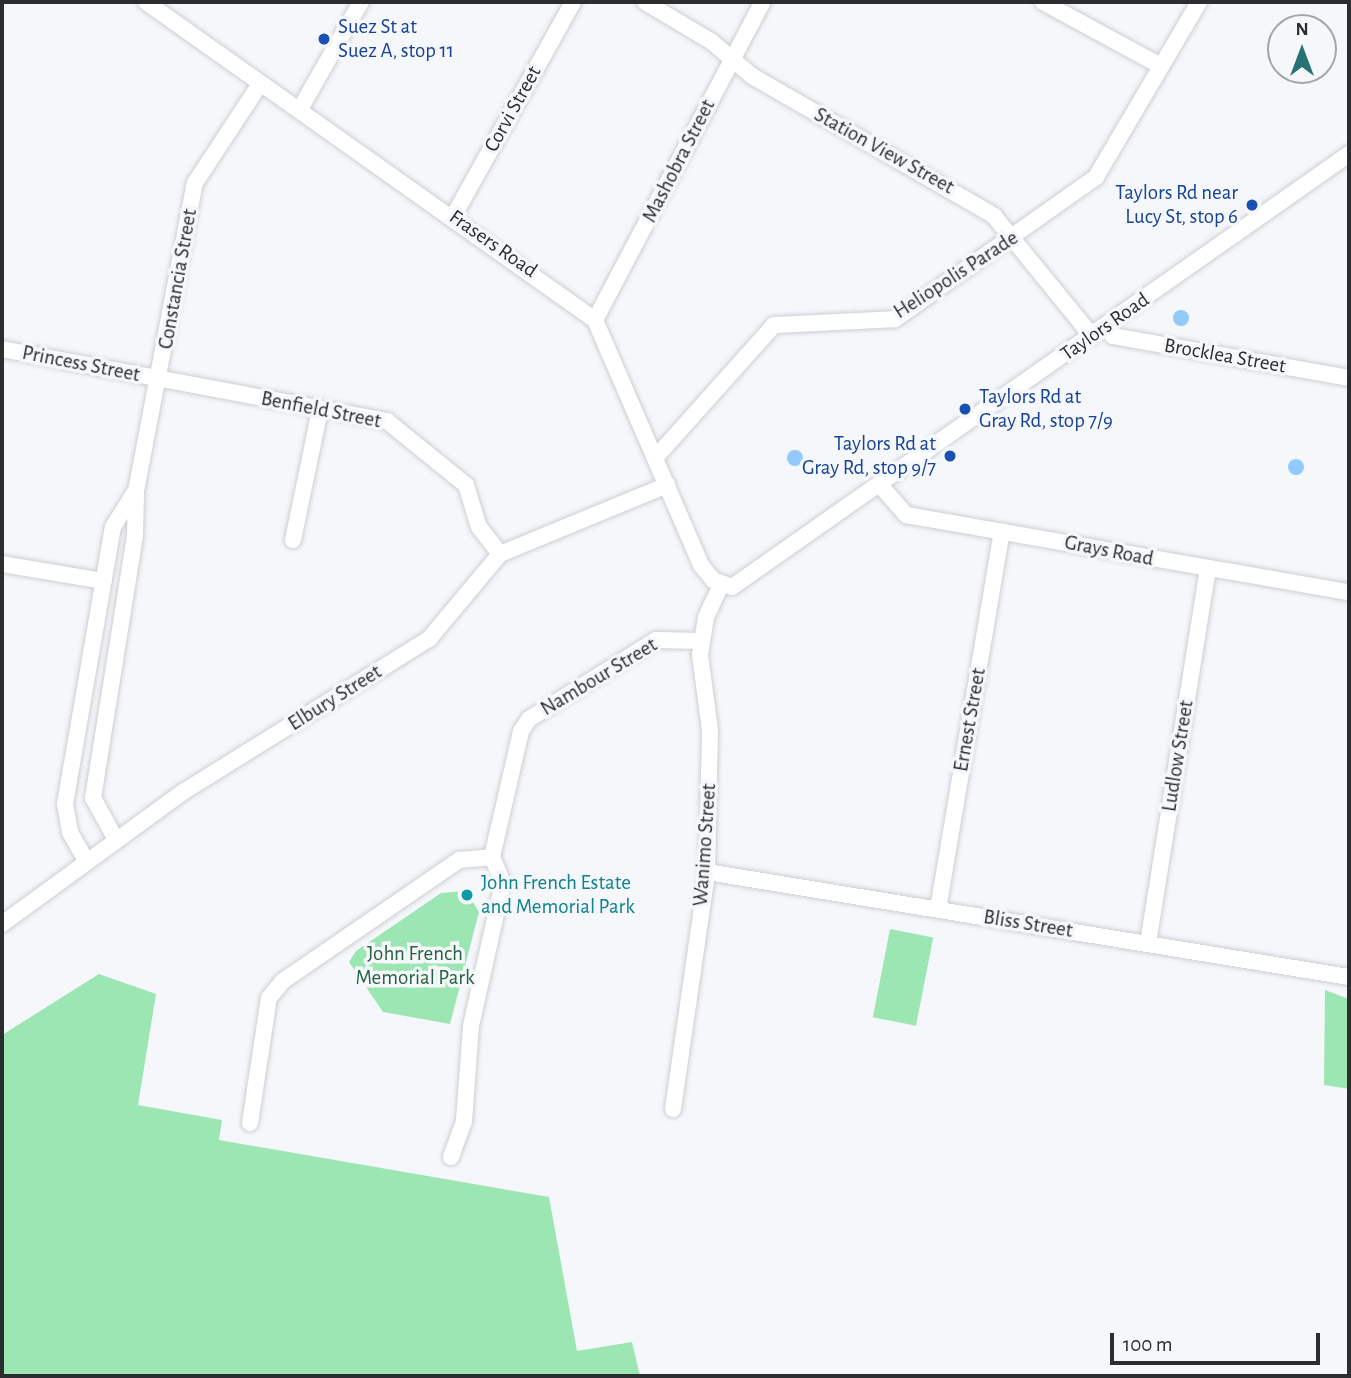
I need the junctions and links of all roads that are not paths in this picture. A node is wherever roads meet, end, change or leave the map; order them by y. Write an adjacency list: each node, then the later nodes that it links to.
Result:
1 (146, 2): 10 (street, Frasers Road)
2 (361, 2): 11 (street)
3 (573, 2): 13 (street, Corvi Street)
4 (645, 2): 8 (street, Station View Street)
5 (763, 2): 8 (street, Mashobra Street)
6 (1044, 2): 9 (street)
7 (1199, 2): 9 (street, Heliopolis Parade)
8 (730, 58): 14 (street, Station View Street); 15 (street, Mashobra Street)
9 (1161, 66): 14 (street, Heliopolis Parade)
10 (260, 84): 11 (street, Frasers Road); 19 (street, Constancia Street)
11 (300, 109): 13 (street, Frasers Road)
12 (1349, 154): 16 (street, Taylors Road)
13 (453, 217): 15 (street, Frasers Road)
14 (1016, 237): 16 (street, Station View Street); 21 (street, Heliopolis Parade)
15 (595, 320): 21 (street)
16 (1099, 331): 18 (street, Brocklea Street); 23 (street, Taylors Road)
17 (2, 349): 19 (street, Princess Street)
18 (1349, 378)
19 (161, 379): 20 (street, Benfield Street); 24 (street, Constancia Street)
20 (320, 410): 26 (street); 27 (street, Benfield Street)
21 (656, 457): 22 (street)
22 (667, 485): 27 (street, Elbury Street); 31 (street)
23 (881, 486): 25 (street, Grays Road); 31 (street, Taylors Road)
24 (136, 491): 30 (street, Constancia Street); 34 (street, Constancia Street)
25 (1002, 531): 29 (street, Grays Road); 38 (street, Ernest Street)
26 (293, 540)
27 (500, 554): 34 (street, Elbury Street)
28 (2, 564): 30 (street)
29 (1208, 570): 32 (street, Grays Road); 40 (street, Ludlow Street)
30 (104, 581): 36 (street, Constancia Street)
31 (721, 585): 33 (street, Wanimo Street)
32 (1349, 592)
33 (702, 641): 35 (street, Nambour Street); 37 (street, Wanimo Street)
34 (115, 838): 36 (street, Elbury Street)
35 (492, 857): 43 (street); 44 (street, Nambour Street)
36 (87, 862): 39 (street, Elbury Street)
37 (707, 872): 38 (street, Bliss Street); 42 (street, Wanimo Street)
38 (938, 909): 40 (street, Bliss Street)
39 (2, 924)
40 (1148, 943): 41 (street, Bliss Street)
41 (1349, 977)
42 (673, 1108)
43 (250, 1123)
44 (451, 1157)

